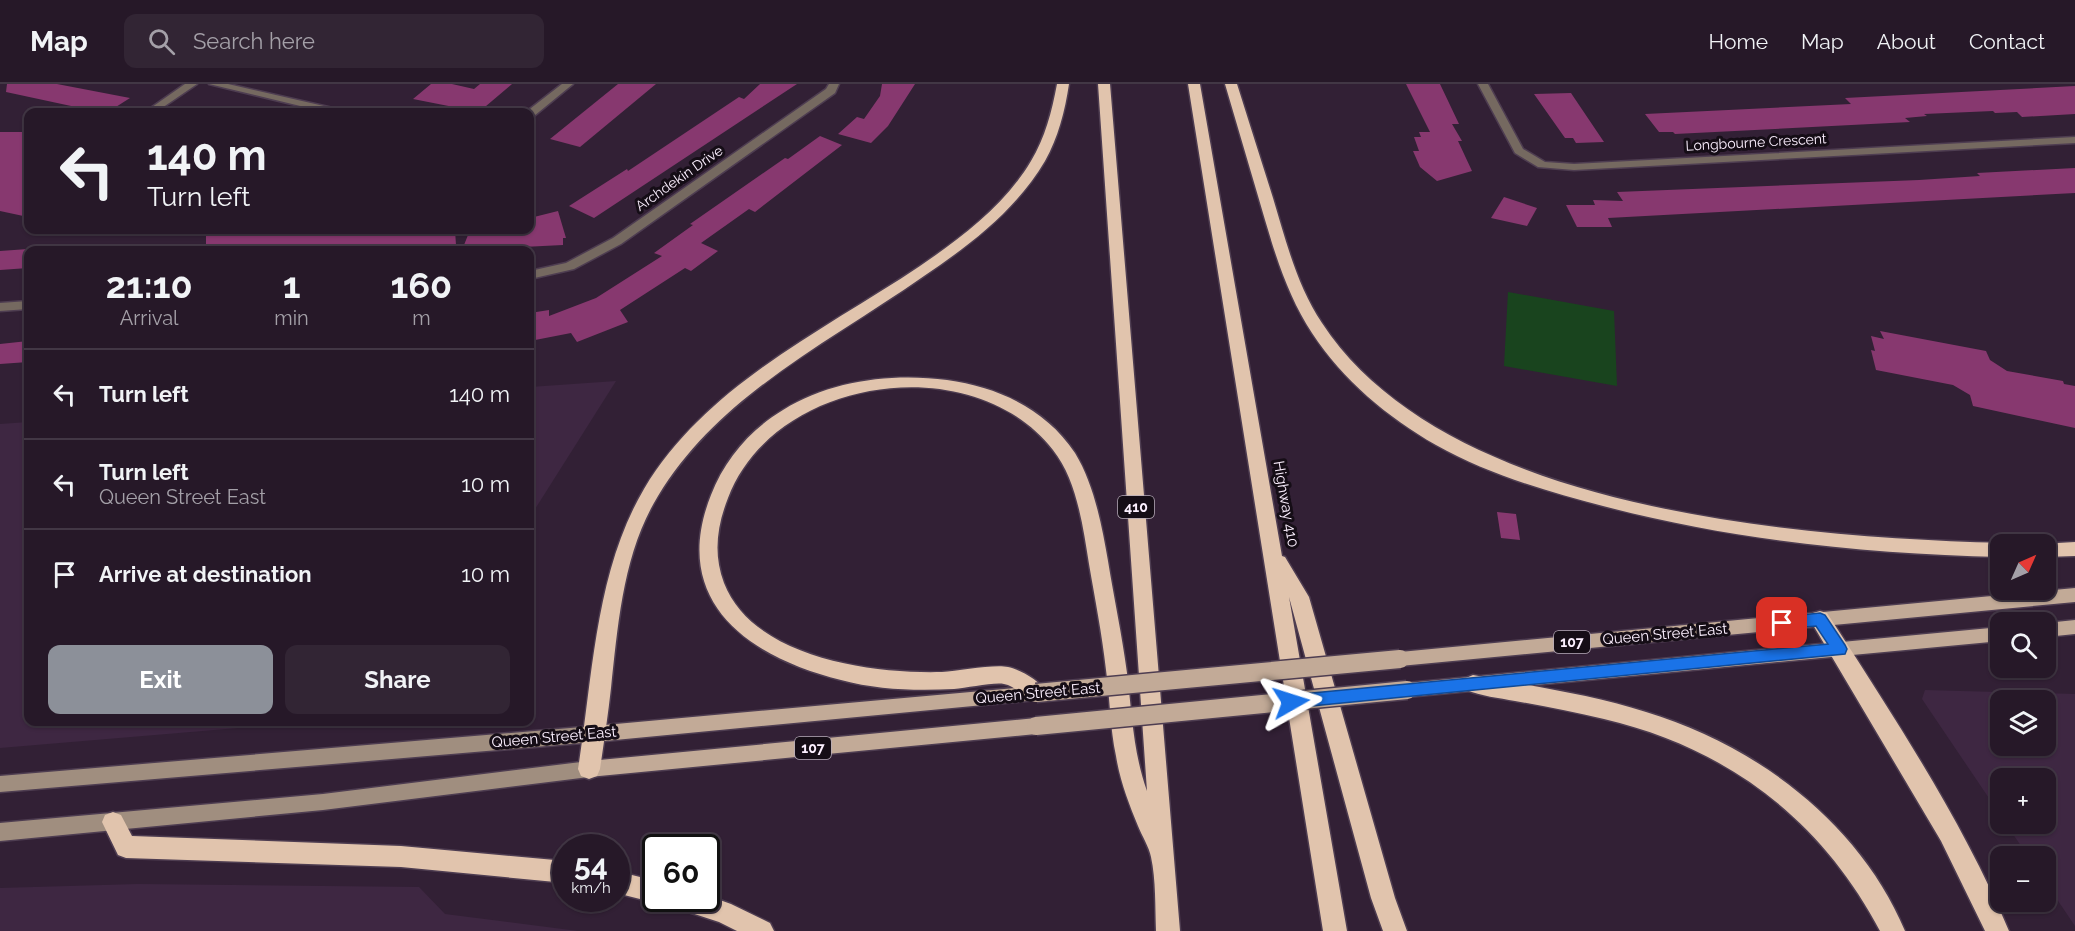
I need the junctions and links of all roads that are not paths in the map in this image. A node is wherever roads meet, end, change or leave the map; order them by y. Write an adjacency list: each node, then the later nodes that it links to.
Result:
1 (192, 84): 10 (street)
2 (214, 84): 11 (street)
3 (568, 84): 12 (street)
4 (834, 84): 14 (street, Archdekin Drive)
5 (1063, 84): 29 (highway)
6 (1104, 84): 34 (highway, 410)
7 (1194, 84): 20 (highway, Highway 410)
8 (1231, 84): 18 (highway)
9 (1483, 84): 13 (street, Longbourne Crescent)
10 (156, 108)
11 (319, 108)
12 (534, 111)
13 (2075, 140)
14 (534, 274)
15 (24, 305): 16 (street)
16 (0, 307)
17 (2075, 549): 19 (highway)
18 (1990, 550)
19 (2056, 550)
20 (1273, 555): 39 (highway, Highway 410); 40 (highway)
21 (2075, 595): 22 (main road, Queen Street East / 107)
22 (1820, 619): 26 (highway); 28 (main road, Queen Street East / 107, bridge)
23 (2075, 627): 24 (main road)
24 (2056, 629)
25 (1990, 635): 26 (main road, Queen Street East / 107)
26 (1839, 649): 27 (main road, Queen Street East / 107); 42 (highway)
27 (1473, 684): 30 (main road, Queen Street East / 107, bridge); 41 (highway)
28 (1036, 693): 29 (main road, Queen Street East); 34 (highway)
29 (594, 734): 30 (highway); 31 (main road, Queen Street East)
30 (589, 769): 32 (main road, Queen Street East)
31 (0, 784)
32 (113, 822): 33 (main road, Queen Street East); 35 (highway)
33 (0, 832)
34 (1164, 861): 38 (highway, 410)
35 (552, 870)
36 (720, 911): 37 (highway)
37 (762, 931)
38 (1168, 931)
39 (1335, 931)
40 (1395, 931)
41 (1893, 931)
42 (1998, 931)

